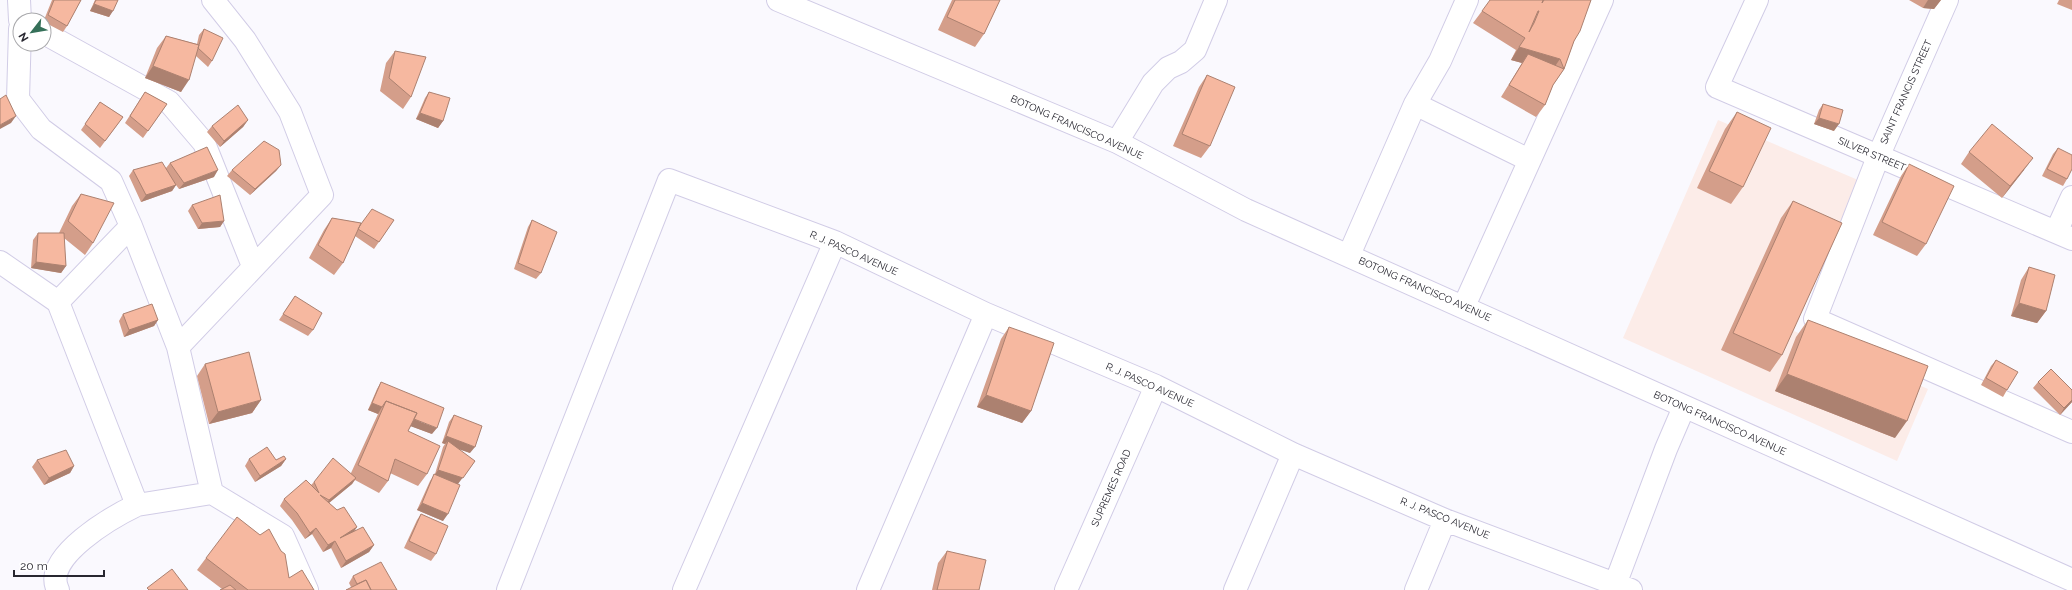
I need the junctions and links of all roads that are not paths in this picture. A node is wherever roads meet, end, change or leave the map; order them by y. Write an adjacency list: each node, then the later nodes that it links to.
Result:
1 (20, 0): 9 (street)
2 (778, 0): 13 (street, BOTONG FRANCISCO AVENUE)
3 (1216, 0): 13 (street)
4 (1467, 0): 12 (street)
5 (1602, 0): 15 (street)
6 (1757, 0): 14 (street, SILVER STREET)
7 (1947, 0): 14 (street, SAINT FRANCIS STREET)
8 (208, 1): 22 (street)
9 (20, 12)
10 (52, 37): 22 (street)
11 (19, 52): 17 (street)
12 (1415, 104): 15 (street); 20 (street)
13 (1117, 142): 20 (street, BOTONG FRANCISCO AVENUE)
14 (1878, 157): 18 (street, SILVER STREET); 29 (street, SAINT FRANCIS STREET)
15 (1529, 160): 24 (street)
16 (2072, 197): 18 (street)
17 (131, 226): 23 (street); 26 (street)
18 (2064, 236)
19 (835, 242): 25 (street, R. J. PASCO AVENUE); 38 (street, R. J. PASCO AVENUE); 39 (street)
20 (1349, 255): 24 (street, BOTONG FRANCISCO AVENUE)
21 (0, 262): 23 (street)
22 (253, 266): 26 (street)
23 (58, 302): 32 (street)
24 (1464, 306): 28 (street, BOTONG FRANCISCO AVENUE)
25 (986, 314): 27 (street, R. J. PASCO AVENUE); 40 (street)
26 (178, 347): 31 (street)
27 (1156, 386): 30 (street, R. J. PASCO AVENUE); 41 (street, SUPREMES ROAD)
28 (1684, 407): 34 (street, BOTONG FRANCISCO AVENUE); 35 (street)
29 (2072, 432)
30 (1293, 454): 33 (street, R. J. PASCO AVENUE); 42 (street)
31 (212, 493): 32 (street); 37 (street)
32 (137, 505): 36 (street)
33 (1445, 520): 35 (street, R. J. PASCO AVENUE); 43 (street)
34 (2072, 580)
35 (1620, 588)
36 (58, 590)
37 (307, 590)
38 (508, 590)
39 (684, 590)
40 (868, 590)
41 (1066, 590)
42 (1235, 590)
43 (1416, 590)

